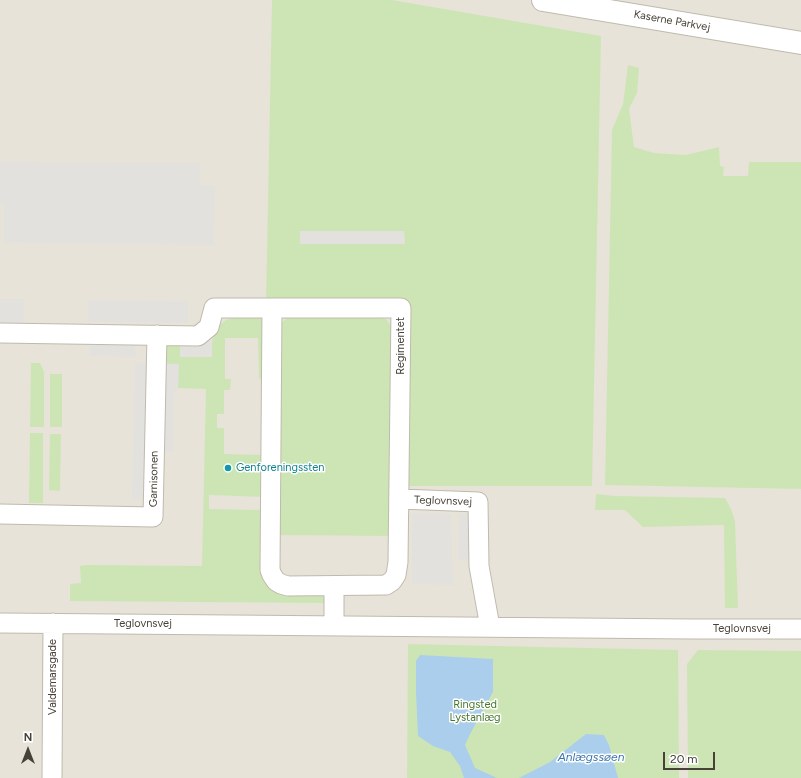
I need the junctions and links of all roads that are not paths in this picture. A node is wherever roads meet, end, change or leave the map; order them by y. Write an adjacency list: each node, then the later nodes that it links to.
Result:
1 (543, 0): 2 (street, Kaserne Parkvej)
2 (801, 43)
3 (272, 309): 5 (street, Regimentet); 6 (street, Regimentet); 8 (street, Teglovnsvej)
4 (0, 333): 5 (street)
5 (157, 335): 7 (street, Garnisonen)
6 (400, 499): 8 (street, Teglovnsvej); 12 (street, Teglovnsvej)
7 (0, 514)
8 (334, 586): 11 (street)
9 (0, 623): 10 (street, Teglovnsvej)
10 (53, 623): 11 (street, Teglovnsvej); 14 (street, Valdemarsgade)
11 (334, 626): 12 (street, Teglovnsvej)
12 (490, 627): 13 (street, Teglovnsvej)
13 (801, 628)
14 (52, 778)

